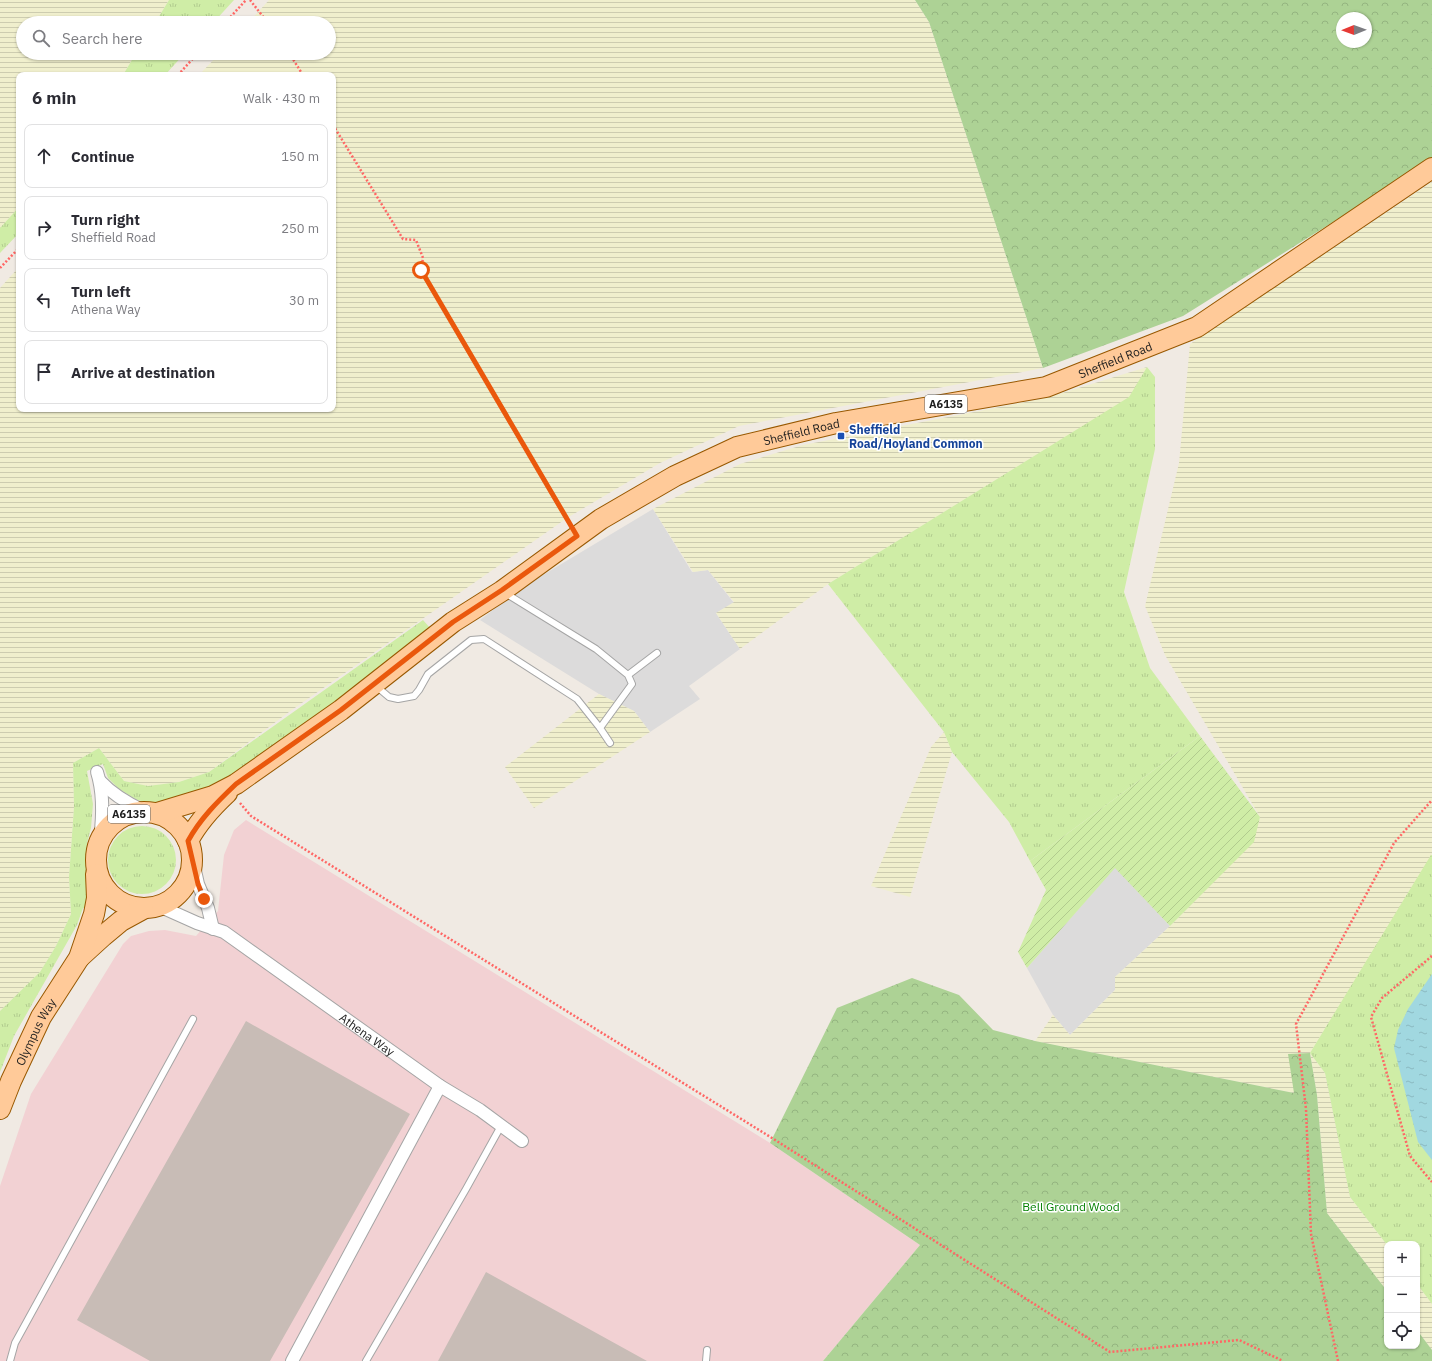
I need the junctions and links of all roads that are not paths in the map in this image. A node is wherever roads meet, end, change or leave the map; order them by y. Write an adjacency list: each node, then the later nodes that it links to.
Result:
1 (1432, 168): 2 (main road, Sheffield Road / A6135)
2 (502, 590): 4 (lane); 5 (main road, Sheffield Road / A6135)
3 (657, 653): 4 (lane)
4 (628, 675): 6 (lane)
5 (374, 684): 6 (lane); 8 (main road, Sheffield Road / A6135)
6 (600, 728): 7 (lane)
7 (610, 744)
8 (232, 788): 9 (main road, Sheffield Road / A6135); 11 (main road, Sheffield Road / A6135)
9 (150, 812): 10 (main road, Olympus Way / A6135); 10 (street); 11 (main road, A6135)
10 (100, 839): 12 (main road, Olympus Way / A6135)
11 (190, 849): 13 (main road, Olympus Way / A6135); 14 (street)
12 (96, 870): 13 (main road, Olympus Way / A6135); 15 (main road, Olympus Way / A6135)
13 (151, 908): 14 (street, Athena Way); 15 (main road, Olympus Way / A6135)
14 (212, 929): 17 (street, Athena Way)
15 (79, 958): 18 (main road, Olympus Way / A6135)
16 (193, 1019): 22 (lane)
17 (440, 1086): 19 (street, Athena Way); 23 (street)
18 (0, 1109)
19 (501, 1126): 20 (street, Athena Way); 24 (lane)
20 (522, 1141)
21 (707, 1350): 25 (lane)
22 (10, 1361)
23 (292, 1361)
24 (366, 1361)
25 (706, 1361)

